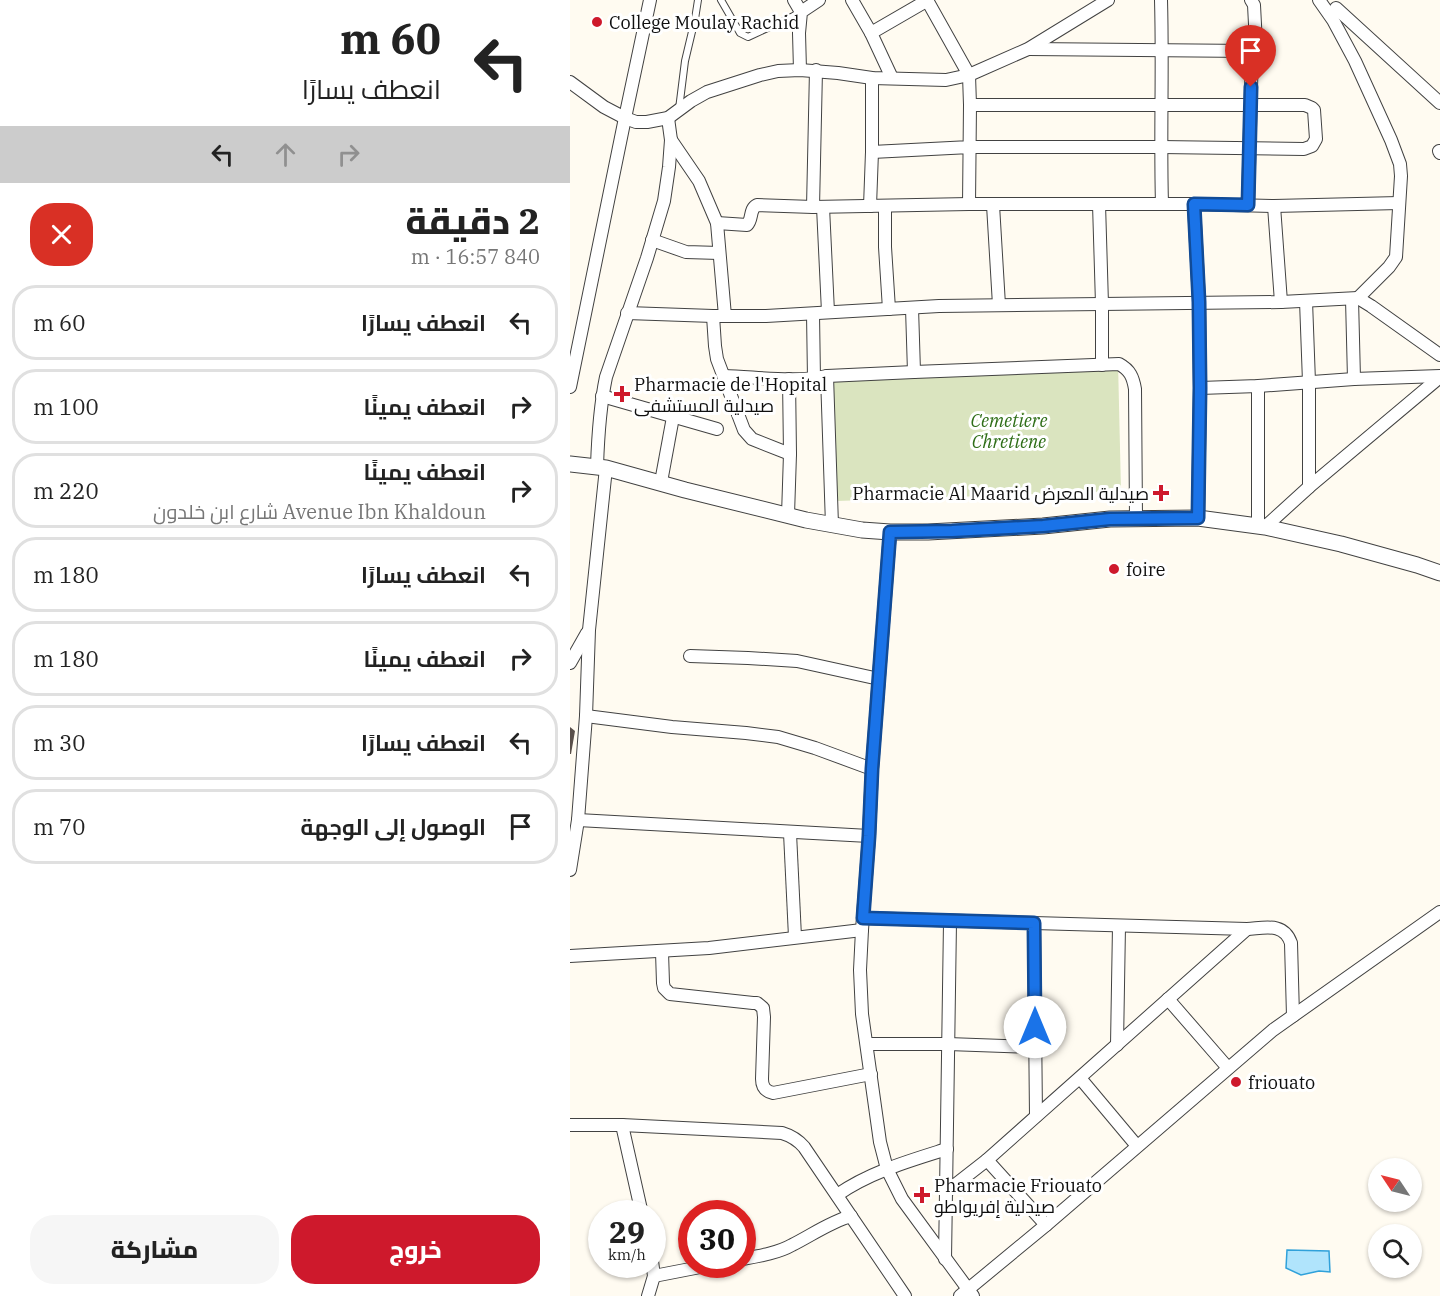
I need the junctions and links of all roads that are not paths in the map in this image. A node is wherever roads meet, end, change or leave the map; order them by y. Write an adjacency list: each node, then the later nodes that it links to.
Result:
1 (650, 0): 29 (street)
2 (698, 0): 28 (lane)
3 (721, 0): 13 (lane)
4 (794, 0): 13 (street)
5 (819, 0): 13 (street)
6 (852, 0): 14 (street)
7 (928, 0): 14 (street); 20 (street)
8 (1108, 0): 15 (street)
9 (1161, 0): 16 (street)
10 (1251, 0): 17 (street)
11 (1320, 0): 12 (street)
12 (1336, 10): 24 (street); 36 (street)
13 (801, 12): 18 (street)
14 (871, 33): 22 (street)
15 (1028, 49): 16 (street); 20 (street)
16 (1162, 50): 17 (street); 26 (street)
17 (1252, 50): 27 (street)
18 (800, 70): 19 (street); 28 (street)
19 (816, 70): 21 (street); 46 (street)
20 (969, 75): 22 (street); 25 (street)
21 (872, 78): 22 (street); 35 (street)
22 (892, 78)
23 (571, 85): 29 (street)
24 (1437, 97)
25 (970, 105): 26 (street); 32 (street)
26 (1162, 105): 27 (street); 33 (street)
27 (1251, 105): 34 (street); 34 (street)
28 (679, 110): 30 (street)
29 (624, 118): 30 (street); 62 (street)
30 (668, 118): 31 (street)
31 (671, 140): 47 (street); 48 (street)
32 (970, 147): 33 (street); 35 (street); 37 (street)
33 (1161, 147): 34 (street); 39 (street)
34 (1249, 148): 42 (street)
35 (872, 152): 43 (street)
36 (1399, 203): 45 (street); 50 (street)
37 (969, 204): 41 (street); 44 (street)
38 (1099, 204): 39 (street); 41 (street); 54 (street)
39 (1162, 204): 40 (street)
40 (1194, 204): 42 (street); 52 (street)
41 (993, 205): 55 (street)
42 (1248, 205): 45 (street)
43 (870, 206): 44 (street); 46 (street)
44 (885, 206): 57 (street)
45 (1274, 206): 53 (street)
46 (818, 207): 47 (street); 58 (street)
47 (717, 223): 49 (street)
48 (652, 240): 49 (street); 59 (street)
49 (719, 253): 61 (street)
50 (1355, 299): 51 (street); 63 (street); 70 (street)
51 (1306, 301): 53 (street); 71 (street)
52 (1199, 302): 53 (street); 54 (street); 74 (street)
53 (1281, 302)
54 (1102, 304): 55 (street); 64 (street)
55 (999, 305): 56 (street)
56 (912, 308): 57 (street); 65 (street)
57 (889, 309): 58 (street)
58 (828, 312): 60 (street)
59 (627, 313): 61 (street); 75 (street)
60 (813, 314): 61 (street); 68 (street)
61 (719, 316): 66 (street)
62 (574, 346): 73 (street)
63 (1440, 355)
64 (1102, 364): 65 (street); 84 (street)
65 (914, 372): 68 (street)
66 (724, 376): 69 (street); 78 (street)
67 (1440, 376): 70 (street); 82 (street)
68 (821, 378): 69 (street); 86 (street)
69 (789, 379): 78 (street)
70 (1354, 379): 71 (street)
71 (1309, 382): 72 (street); 82 (street)
72 (1257, 386): 74 (street); 87 (street)
73 (570, 387)
74 (1200, 388): 85 (street)
75 (602, 396): 76 (street); 80 (street)
76 (673, 417): 77 (street); 81 (street)
77 (717, 429)
78 (790, 454): 83 (street)
79 (570, 464): 80 (street)
80 (601, 467): 81 (street); 90 (street)
81 (661, 482): 83 (street)
82 (1309, 487): 87 (street)
83 (788, 514): 86 (street)
84 (1136, 518): 85 (street); 88 (street)
85 (1198, 518): 87 (street)
86 (832, 525): 88 (street)
87 (1262, 526): 89 (street)
88 (890, 532): 93 (street)
89 (1440, 573)
90 (589, 630): 92 (street); 94 (street)
91 (690, 656): 93 (street)
92 (570, 663)
93 (879, 679): 95 (street)
94 (586, 716): 95 (street); 96 (street)
95 (872, 769): 98 (street)
96 (578, 820): 97 (street); 99 (street)
97 (790, 832): 98 (street); 106 (street)
98 (869, 836): 103 (street)
99 (570, 870)
100 (1440, 912): 110 (street)
101 (950, 922): 102 (street); 103 (street); 112 (street)
102 (1034, 923): 104 (street); 114 (street)
103 (862, 924): 106 (street); 111 (street)
104 (1119, 926): 105 (street); 113 (street)
105 (1247, 929): 109 (street); 110 (street)
106 (795, 937): 107 (street)
107 (662, 952): 108 (street); 116 (street)
108 (570, 956)
109 (1168, 999): 113 (street); 115 (street)
110 (1293, 1016): 115 (street)
111 (867, 1044): 112 (street); 116 (street)
112 (948, 1044): 114 (street); 122 (street)
113 (1118, 1045): 117 (street)
114 (1035, 1047): 118 (street)
115 (1228, 1068): 121 (street)
116 (871, 1074): 124 (street)
117 (1080, 1078): 118 (street); 121 (street)
118 (1036, 1116): 123 (street)
119 (570, 1125): 120 (street)
120 (622, 1125): 126 (street); 127 (street)
121 (1137, 1146): 129 (street)
122 (947, 1149): 124 (street); 125 (street)
123 (987, 1160): 125 (street); 129 (street)
124 (887, 1169): 126 (street); 131 (street)
125 (946, 1192): 131 (street)
126 (837, 1195): 128 (street)
127 (639, 1200)
128 (851, 1216): 130 (street); 135 (street)
129 (1046, 1224): 133 (street)
130 (756, 1255)
131 (945, 1259): 133 (street)
132 (653, 1278): 134 (street)
133 (967, 1294)
134 (648, 1296)
135 (905, 1296)

